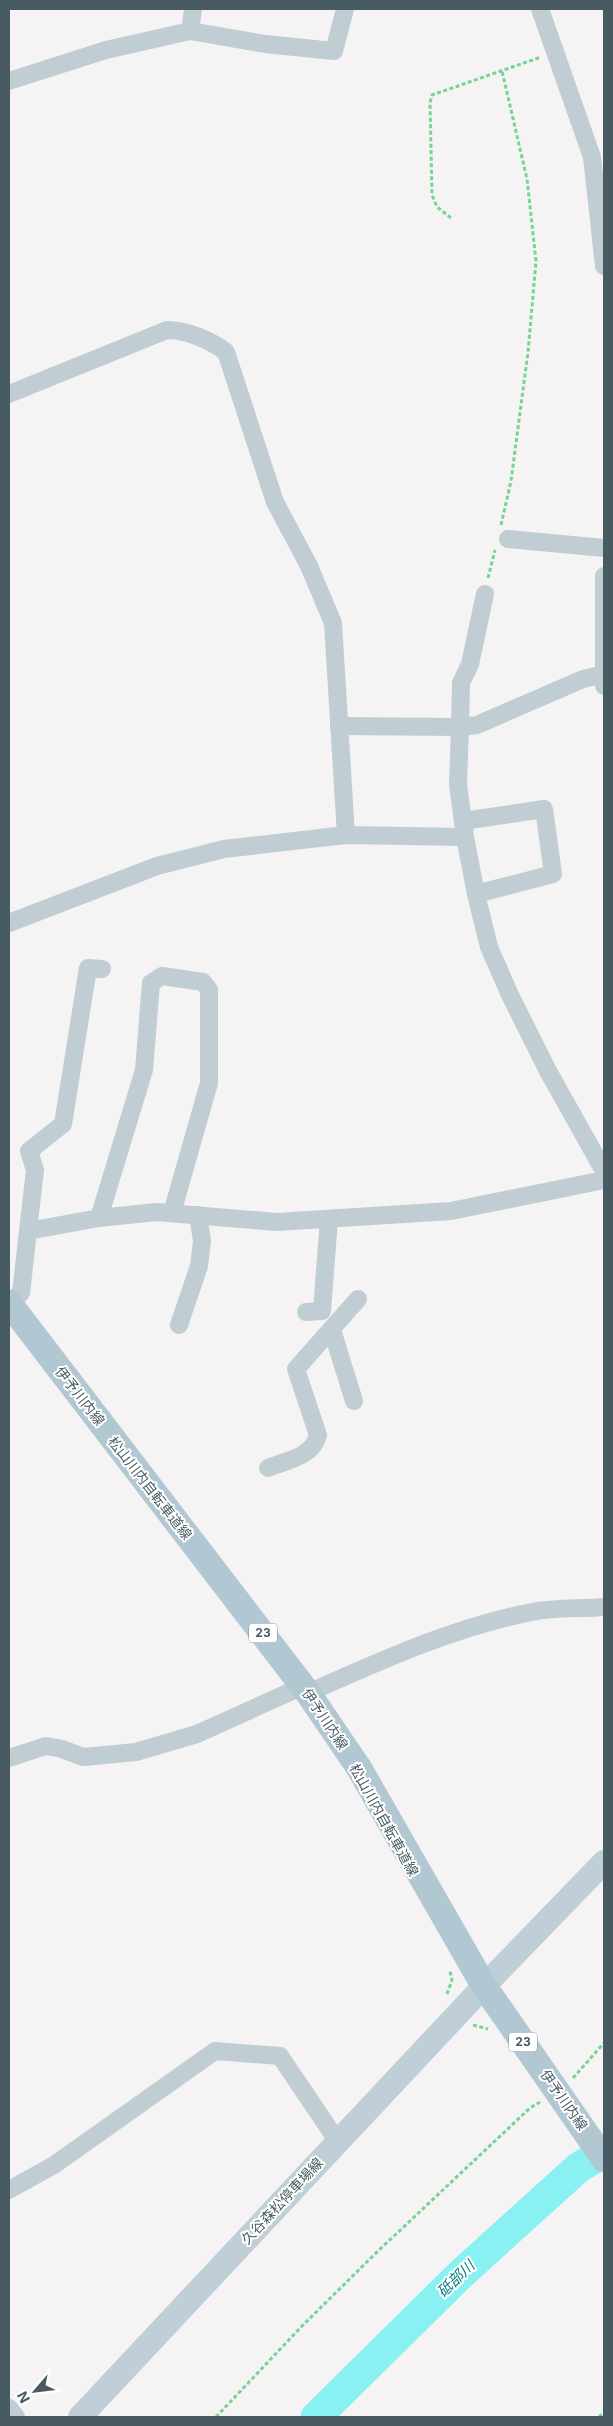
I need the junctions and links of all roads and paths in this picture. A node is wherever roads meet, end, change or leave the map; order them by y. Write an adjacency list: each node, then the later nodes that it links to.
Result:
1 (193, 9): 4 (street)
2 (345, 9): 4 (street)
3 (540, 9): 5 (street)
4 (190, 31): 7 (street)
5 (555, 51): 6 (path); 9 (street)
6 (502, 71): 8 (path); 11 (path)
7 (9, 81)
8 (451, 218)
9 (604, 266)
10 (9, 394): 16 (street)
11 (501, 538): 12 (street); 14 (path)
12 (604, 548)
13 (604, 576): 15 (street)
14 (485, 594): 17 (street)
15 (604, 678): 17 (street)
16 (339, 726): 17 (street); 19 (street)
17 (460, 727): 18 (street)
18 (464, 829): 19 (street); 20 (street); 20 (street)
19 (346, 835): 21 (street)
20 (476, 894): 23 (street)
21 (9, 923)
22 (102, 969): 29 (street)
23 (604, 1171)
24 (604, 1180): 28 (street)
25 (172, 1213): 26 (street); 27 (street); 27 (street)
26 (198, 1215): 28 (street); 32 (street)
27 (99, 1218): 29 (street)
28 (329, 1218): 33 (street)
29 (28, 1231): 31 (street)
30 (358, 1298): 33 (street)
31 (9, 1303): 37 (main road, 伊予川内線 / 23)
32 (179, 1325)
33 (335, 1326): 34 (street); 35 (street)
34 (354, 1401)
35 (268, 1468)
36 (604, 1607): 37 (street)
37 (306, 1690): 38 (street); 41 (main road, 伊予川内線 / 23)
38 (9, 1758)
39 (604, 1862): 41 (main road, 久谷森松停車場線)
40 (449, 1964): 42 (path)
41 (484, 1986): 46 (main road, 伊予川内線 / 23); 47 (main road, 久谷森松停車場線)
42 (446, 1998)
43 (467, 2019): 44 (path)
44 (493, 2031)
45 (604, 2043): 46 (path)
46 (560, 2094): 48 (main road, 伊予川内線 / 23); 54 (path)
47 (338, 2142): 49 (street); 53 (main road, 久谷森松停車場線)
48 (604, 2160)
49 (9, 2190)
50 (9, 2408): 52 (street)
51 (604, 2412): 55 (path)
52 (16, 2417)
53 (80, 2417)
54 (216, 2417)
55 (599, 2417)

